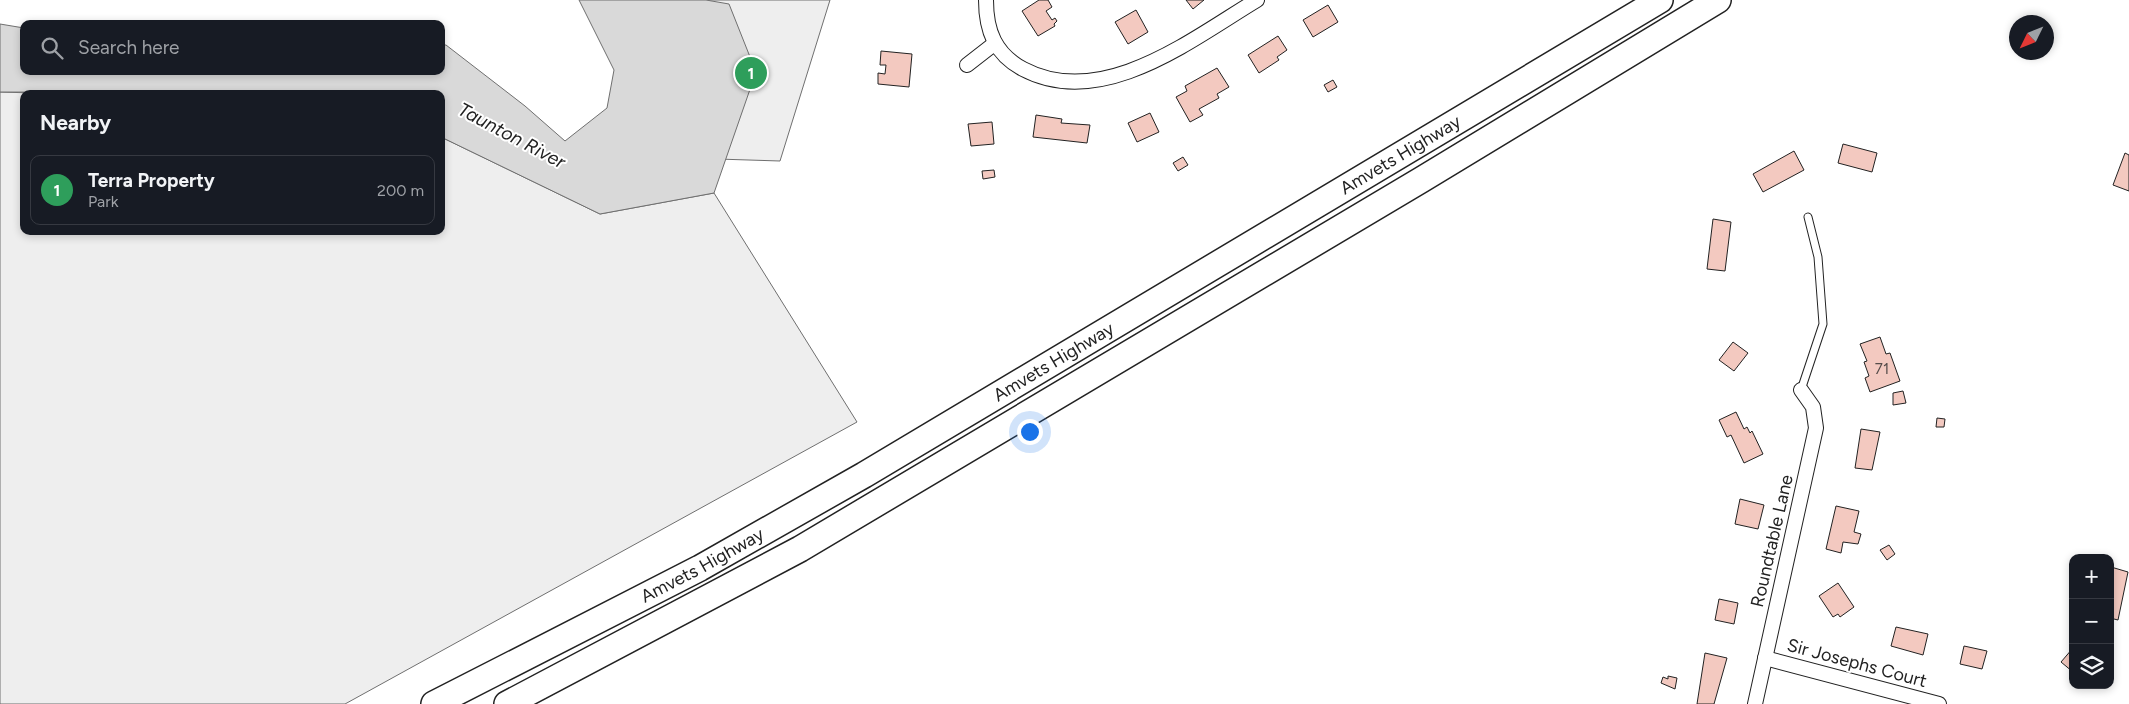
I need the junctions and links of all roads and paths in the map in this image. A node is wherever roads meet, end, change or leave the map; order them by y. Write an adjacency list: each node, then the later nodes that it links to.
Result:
1 (986, 0): 5 (street)
2 (1257, 0): 5 (street)
3 (1660, 0): 10 (highway, Amvets Highway)
4 (1718, 0): 11 (highway, Amvets Highway)
5 (994, 44): 6 (street)
6 (967, 65)
7 (1808, 217): 8 (lane)
8 (1801, 390): 9 (street, Roundtable Lane)
9 (1765, 658): 12 (street, Roundtable Lane); 13 (street, Sir Josephs Court)
10 (434, 704)
11 (507, 704)
12 (1755, 704)
13 (1939, 704)

